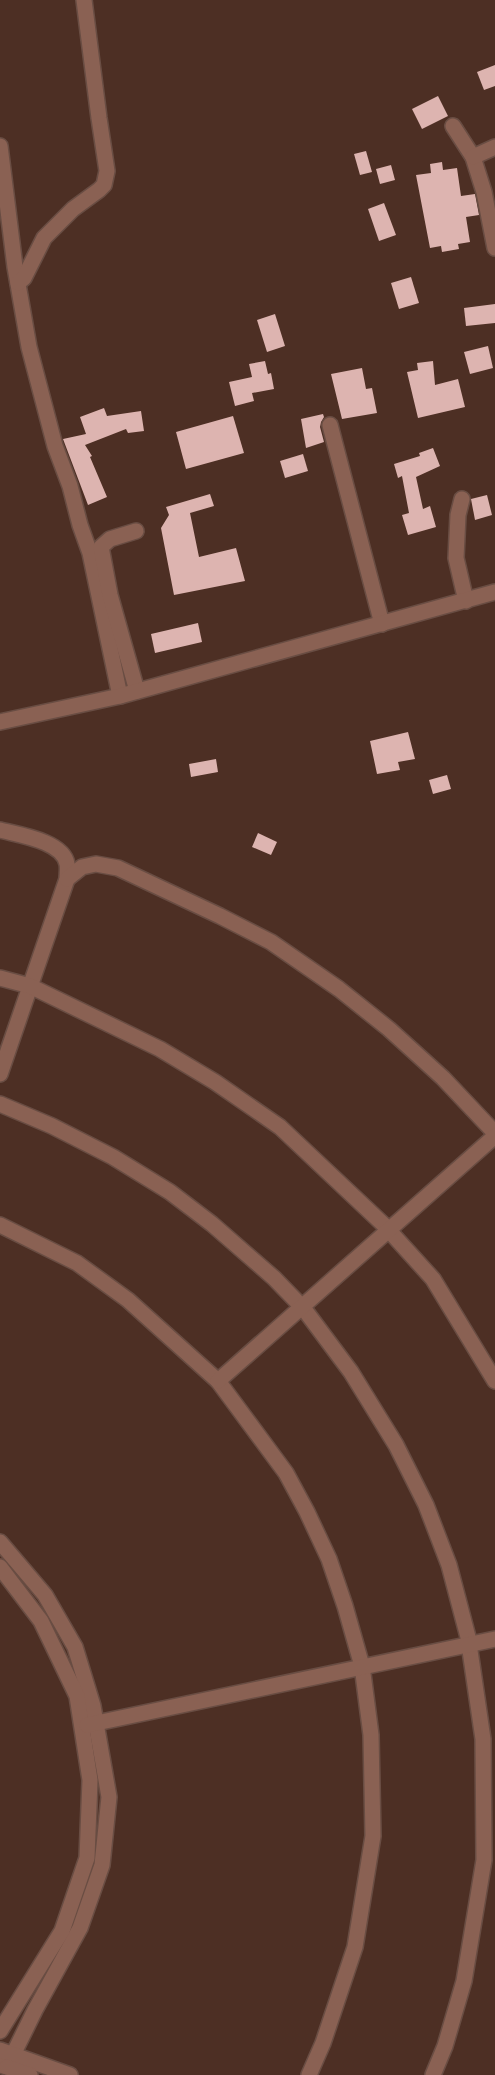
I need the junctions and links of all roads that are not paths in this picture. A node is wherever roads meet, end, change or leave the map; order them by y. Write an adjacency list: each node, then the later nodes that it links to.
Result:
1 (84, 0): 7 (street)
2 (453, 126): 5 (street)
3 (0, 146): 7 (street)
4 (495, 147): 5 (street)
5 (473, 157): 6 (street)
6 (495, 248)
7 (18, 283): 15 (street)
8 (330, 425): 13 (street)
9 (462, 499): 12 (street)
10 (136, 531): 14 (street)
11 (495, 592): 12 (street)
12 (466, 601): 13 (street)
13 (382, 624): 14 (street)
14 (137, 691): 15 (street)
15 (120, 696): 16 (street)
16 (0, 722)
17 (0, 830): 18 (street)
18 (67, 879): 20 (street); 23 (street)
19 (0, 978): 20 (street)
20 (30, 986): 21 (street); 26 (street)
21 (0, 1074)
22 (0, 1104): 38 (street)
23 (495, 1135): 25 (street)
24 (0, 1225): 25 (street)
25 (218, 1381): 37 (street)
26 (495, 1381)
27 (0, 1542): 30 (street)
28 (0, 1567): 30 (street)
29 (495, 1639): 30 (street)
30 (89, 1725): 31 (street); 32 (street)
31 (74, 1895): 32 (street); 33 (street)
32 (91, 1898): 34 (street)
33 (0, 2031)
34 (5, 2059): 35 (street); 36 (street)
35 (30, 2075)
36 (70, 2075)
37 (309, 2075)
38 (433, 2075)

